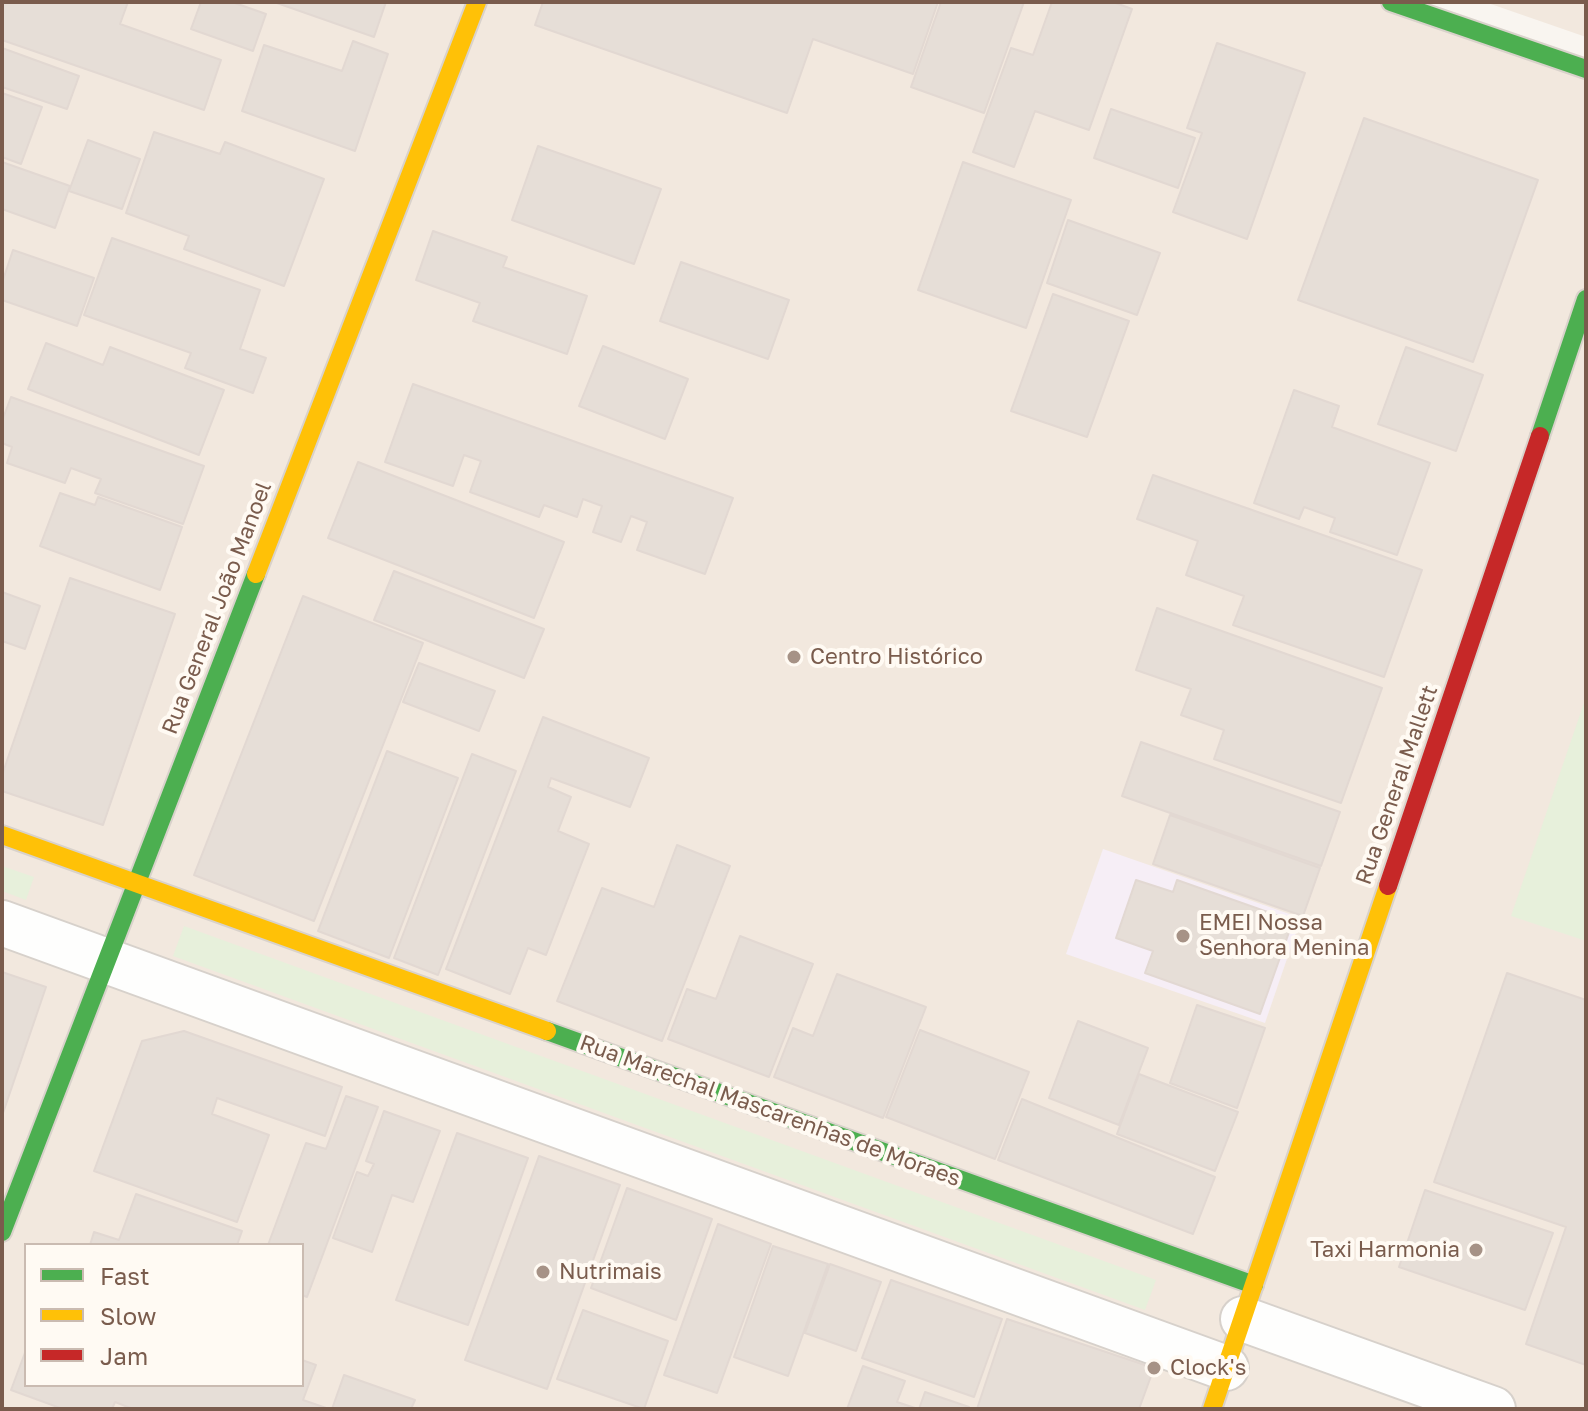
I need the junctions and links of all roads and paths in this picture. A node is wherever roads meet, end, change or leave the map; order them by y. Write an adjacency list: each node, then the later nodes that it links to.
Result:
1 (477, 2): 6 (street, Rua General João Manoel)
2 (1391, 2): 3 (street)
3 (1586, 69)
4 (1586, 299): 10 (street, Rua General Mallett)
5 (2, 835): 6 (street, Rua Marechal Mascarenhas de Moraes)
6 (136, 883): 8 (street, Rua General João Manoel); 10 (street, Rua Marechal Mascarenhas de Moraes)
7 (2, 923): 8 (street)
8 (107, 961): 9 (street, Rua General João Manoel); 11 (street)
9 (2, 1232)
10 (1249, 1302): 11 (street, Rua General Mallett); 13 (street, Rua Marechal Mascarenhas de Moraes)
11 (1226, 1368): 12 (street, Rua General Mallett)
12 (1212, 1409)
13 (1493, 1409)

